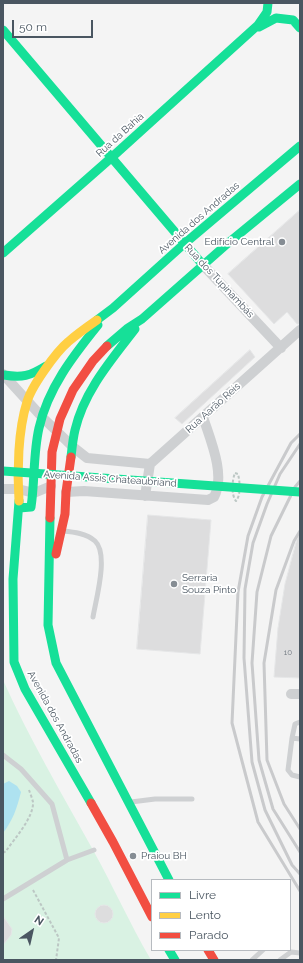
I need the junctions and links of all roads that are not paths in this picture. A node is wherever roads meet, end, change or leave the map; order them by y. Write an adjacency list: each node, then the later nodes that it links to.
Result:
1 (268, 3): 4 (main road)
2 (300, 28): 4 (main road)
3 (3, 30): 6 (main road, Rua dos Tupinambás)
4 (251, 31): 6 (main road, Rua da Bahia)
5 (300, 146): 8 (main road, Avenida dos Andradas)
6 (111, 158): 8 (main road, Rua dos Tupinambás); 9 (main road, Rua da Bahia)
7 (300, 184): 10 (main road)
8 (184, 244): 10 (main road, Rua dos Tupinambás); 11 (main road, Avenida dos Andradas)
9 (3, 253)
10 (203, 265): 12 (main road); 14 (street, Rua dos Tupinambás)
11 (113, 308): 15 (main road, Avenida dos Andradas); 18 (main road, Avenida dos Andradas)
12 (142, 319): 20 (main road); 21 (main road)
13 (300, 330): 14 (street, Rua Aarão Reis)
14 (281, 348): 19 (street, Rua Aarão Reis)
15 (47, 366): 16 (main road); 17 (main road, Avenida dos Andradas)
16 (3, 375): 17 (street, Avenida Assis Chateaubriand)
17 (27, 400): 18 (street, Avenida Assis Chateaubriand); 26 (main road, Avenida dos Andradas)
18 (42, 417): 20 (street, Avenida Assis Chateaubriand); 29 (main road, Avenida dos Andradas)
19 (204, 417): 22 (street, Rua Aarão Reis); 30 (street, Avenida Assis Chateaubriand)
20 (57, 432): 21 (street, Avenida Assis Chateaubriand); 24 (main road)
21 (73, 447): 22 (street, Avenida Assis Chateaubriand); 27 (main road)
22 (150, 464): 30 (street)
23 (3, 471): 28 (main road, Avenida Assis Chateaubriand, bridge)
24 (51, 486): 29 (street, Avenida Assis Chateaubriand); 31 (main road)
25 (3, 489): 26 (street)
26 (18, 489): 29 (street); 33 (main road, Avenida dos Andradas)
27 (66, 492): 30 (street, Avenida Assis Chateaubriand); 31 (main road); 34 (main road)
28 (300, 492)
29 (34, 493): 32 (main road, Avenida dos Andradas)
30 (146, 496)
31 (51, 498): 32 (main road); 35 (main road)
32 (31, 507): 33 (main road)
33 (19, 508): 48 (main road, Avenida dos Andradas)
34 (61, 530): 35 (main road); 36 (lane)
35 (49, 590): 43 (main road)
36 (94, 617)
37 (300, 722): 38 (lane)
38 (292, 738): 39 (lane); 41 (lane)
39 (300, 739)
40 (3, 755): 45 (lane)
41 (300, 778)
42 (192, 799): 43 (lane)
43 (128, 803): 46 (main road)
44 (94, 850): 45 (lane)
45 (67, 860): 47 (lane)
46 (168, 879)
47 (3, 899)
48 (151, 915)
49 (170, 951): 53 (main road)
50 (209, 951): 54 (main road)
51 (262, 951): 55 (lane)
52 (300, 953): 56 (lane)
53 (174, 960)
54 (214, 960)
55 (252, 960)
56 (280, 960)

